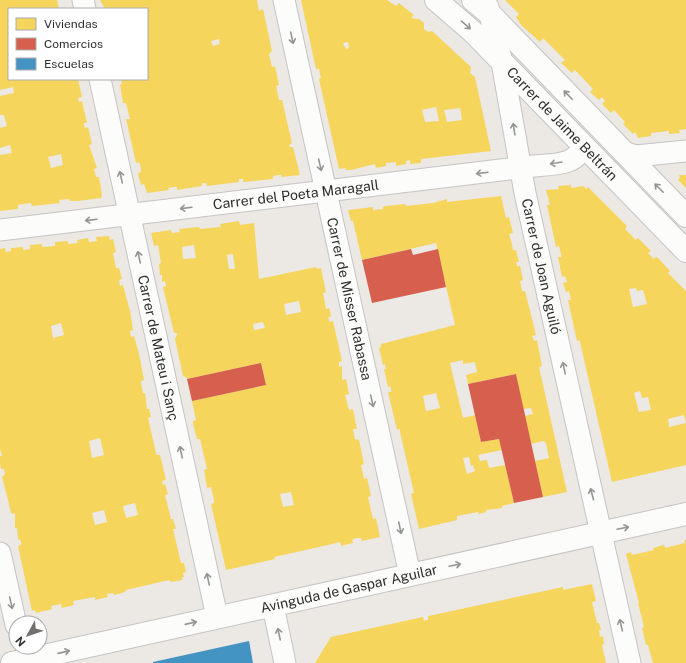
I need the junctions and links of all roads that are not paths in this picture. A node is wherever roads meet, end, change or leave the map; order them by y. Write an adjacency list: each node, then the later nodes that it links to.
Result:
1 (284, 0): 11 (street, Carrer de Misser Rabassa, one-way to 11)
2 (436, 0): 5 (main road, Carrer de Jaime Beltrán, one-way to 5)
3 (473, 0): 4 (main road, Carrer de Jaime Beltrán)
4 (489, 7): 5 (street, Carrer de Joan Aguiló); 9 (main road, Carrer de Jaime Beltrán, one-way to 4)
5 (502, 62): 7 (main road, Carrer de Jaime Beltrán); 10 (street, Carrer de Joan Aguiló, one-way to 5)
6 (100, 80): 12 (street, Carrer de Mateu i Sanç, one-way to 6)
7 (582, 145): 10 (street, Carrer del Poeta Maragall, one-way to 10); 15 (main road, Carrer de Jaime Beltrán)
8 (686, 151): 9 (street)
9 (623, 152): 13 (main road, Carrer de Jaime Beltrán, one-way to 9)
10 (520, 168): 11 (street, Carrer del Poeta Maragall, one-way to 11); 17 (street, Carrer de Joan Aguiló, one-way to 10)
11 (326, 190): 12 (street, Carrer del Poeta Maragall, one-way to 12); 19 (street, Carrer de Misser Rabassa, one-way to 19)
12 (130, 215): 14 (street, Carrer del Poeta Maragall, one-way to 14); 22 (street, Carrer de Mateu i Sanç, one-way to 12)
13 (686, 216)
14 (0, 230)
15 (686, 251)
16 (686, 514): 17 (main road, Avinguda de Gaspar Aguilar, one-way to 16)
17 (600, 533): 19 (main road, Avinguda de Gaspar Aguilar, one-way to 17); 25 (street, Carrer de Joan Aguiló, one-way to 17)
18 (0, 553): 21 (street, one-way to 21)
19 (410, 575): 20 (main road, Avinguda de Gaspar Aguilar)
20 (273, 606): 22 (main road, Avinguda de Gaspar Aguilar); 24 (street, one-way to 20)
21 (14, 615)
22 (217, 617): 23 (main road, Avinguda de Gaspar Aguilar, one-way to 22)
23 (19, 657)
24 (285, 663)
25 (630, 663)

